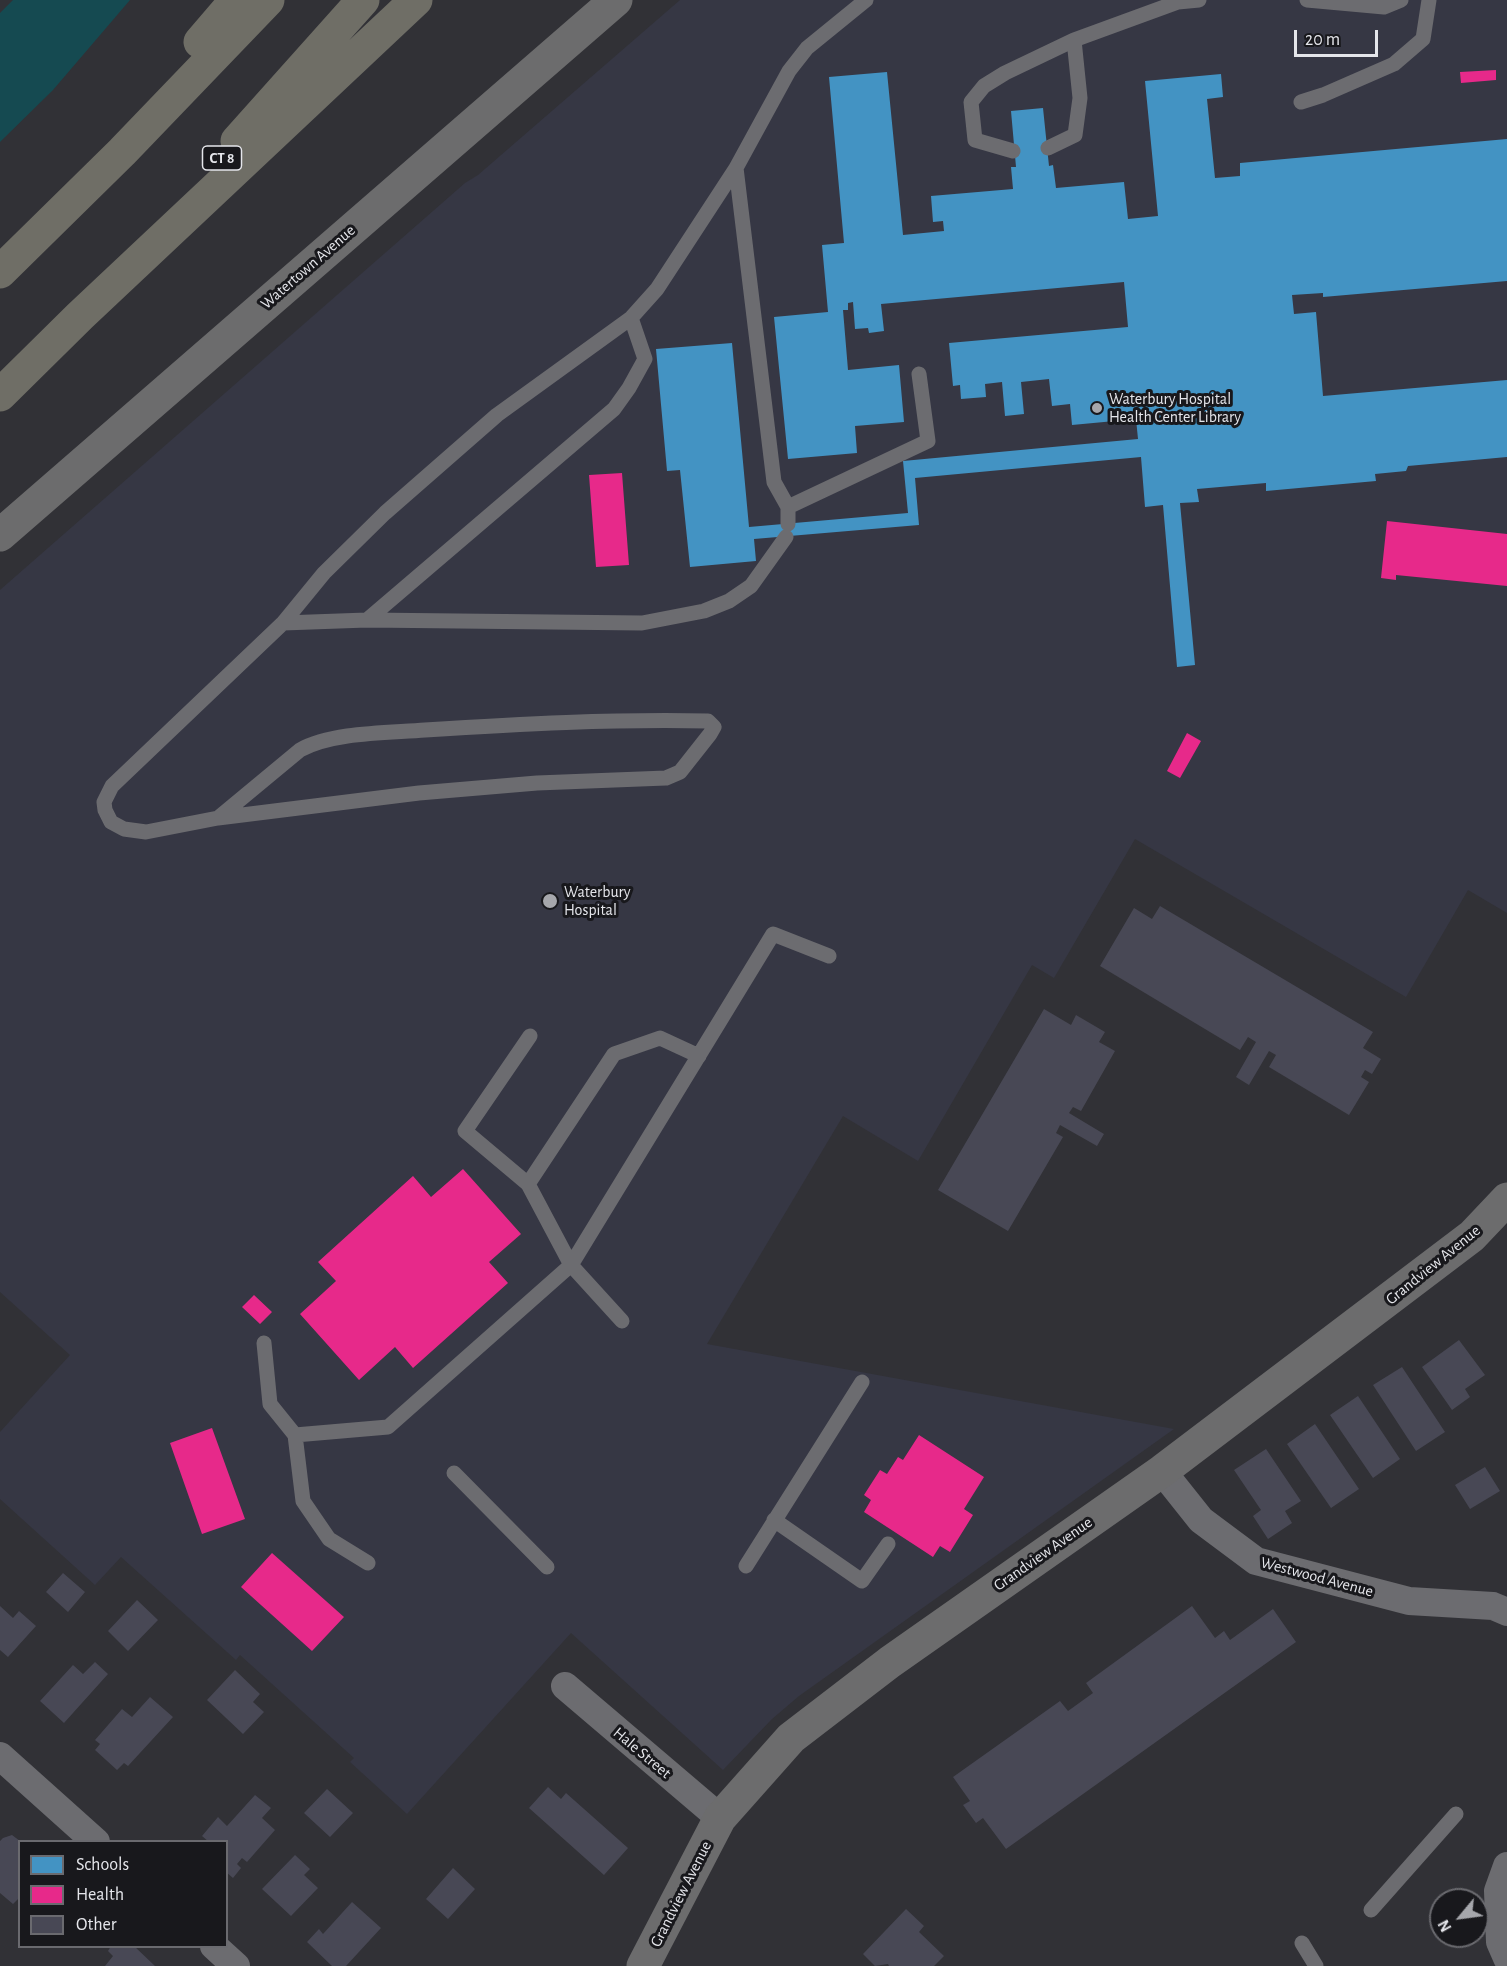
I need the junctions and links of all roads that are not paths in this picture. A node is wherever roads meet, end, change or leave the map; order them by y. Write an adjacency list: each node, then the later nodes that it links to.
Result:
1 (236, 0): 16 (highway)
2 (268, 0): 16 (highway)
3 (363, 0): 17 (highway, CT 8)
4 (416, 0): 17 (highway)
5 (616, 0): 22 (main road, Watertown Avenue)
6 (866, 0): 15 (lane)
7 (1199, 0): 11 (lane)
8 (1307, 0): 9 (lane)
9 (1401, 0)
10 (1429, 0): 12 (lane)
11 (1074, 40): 13 (lane); 14 (lane)
12 (1301, 102)
13 (1047, 148)
14 (1013, 151)
15 (736, 168): 18 (lane); 21 (lane)
16 (6, 267)
17 (80, 316): 20 (highway, CT 8)
18 (631, 318): 23 (lane); 24 (lane)
19 (920, 374): 21 (lane)
20 (0, 395)
21 (788, 507): 23 (lane)
22 (0, 535)
23 (368, 620): 24 (lane)
24 (283, 623): 25 (lane)
25 (218, 818): 25 (lane)
26 (829, 956): 28 (lane)
27 (530, 1036): 29 (lane)
28 (699, 1056): 29 (lane); 31 (lane)
29 (528, 1184): 31 (lane)
30 (1507, 1199): 36 (main road, Grandview Avenue)
31 (571, 1265): 32 (lane); 35 (lane)
32 (622, 1321)
33 (264, 1344): 35 (lane)
34 (862, 1382): 38 (lane)
35 (295, 1435): 40 (lane)
36 (1162, 1471): 43 (street, Westwood Avenue); 47 (main road, Grandview Avenue)
37 (454, 1473): 42 (lane)
38 (774, 1520): 39 (lane); 41 (lane)
39 (888, 1544)
40 (368, 1563)
41 (746, 1566)
42 (547, 1567)
43 (1507, 1612)
44 (565, 1686): 47 (street, Hale Street)
45 (0, 1756): 48 (street)
46 (1456, 1814): 50 (lane)
47 (720, 1818): 55 (main road, Grandview Avenue)
48 (94, 1840)
49 (1507, 1866): 53 (street)
50 (1371, 1910)
51 (1302, 1943): 56 (lane)
52 (215, 1948): 54 (street)
53 (1507, 1958)
54 (236, 1966)
55 (643, 1966)
56 (1316, 1966)

